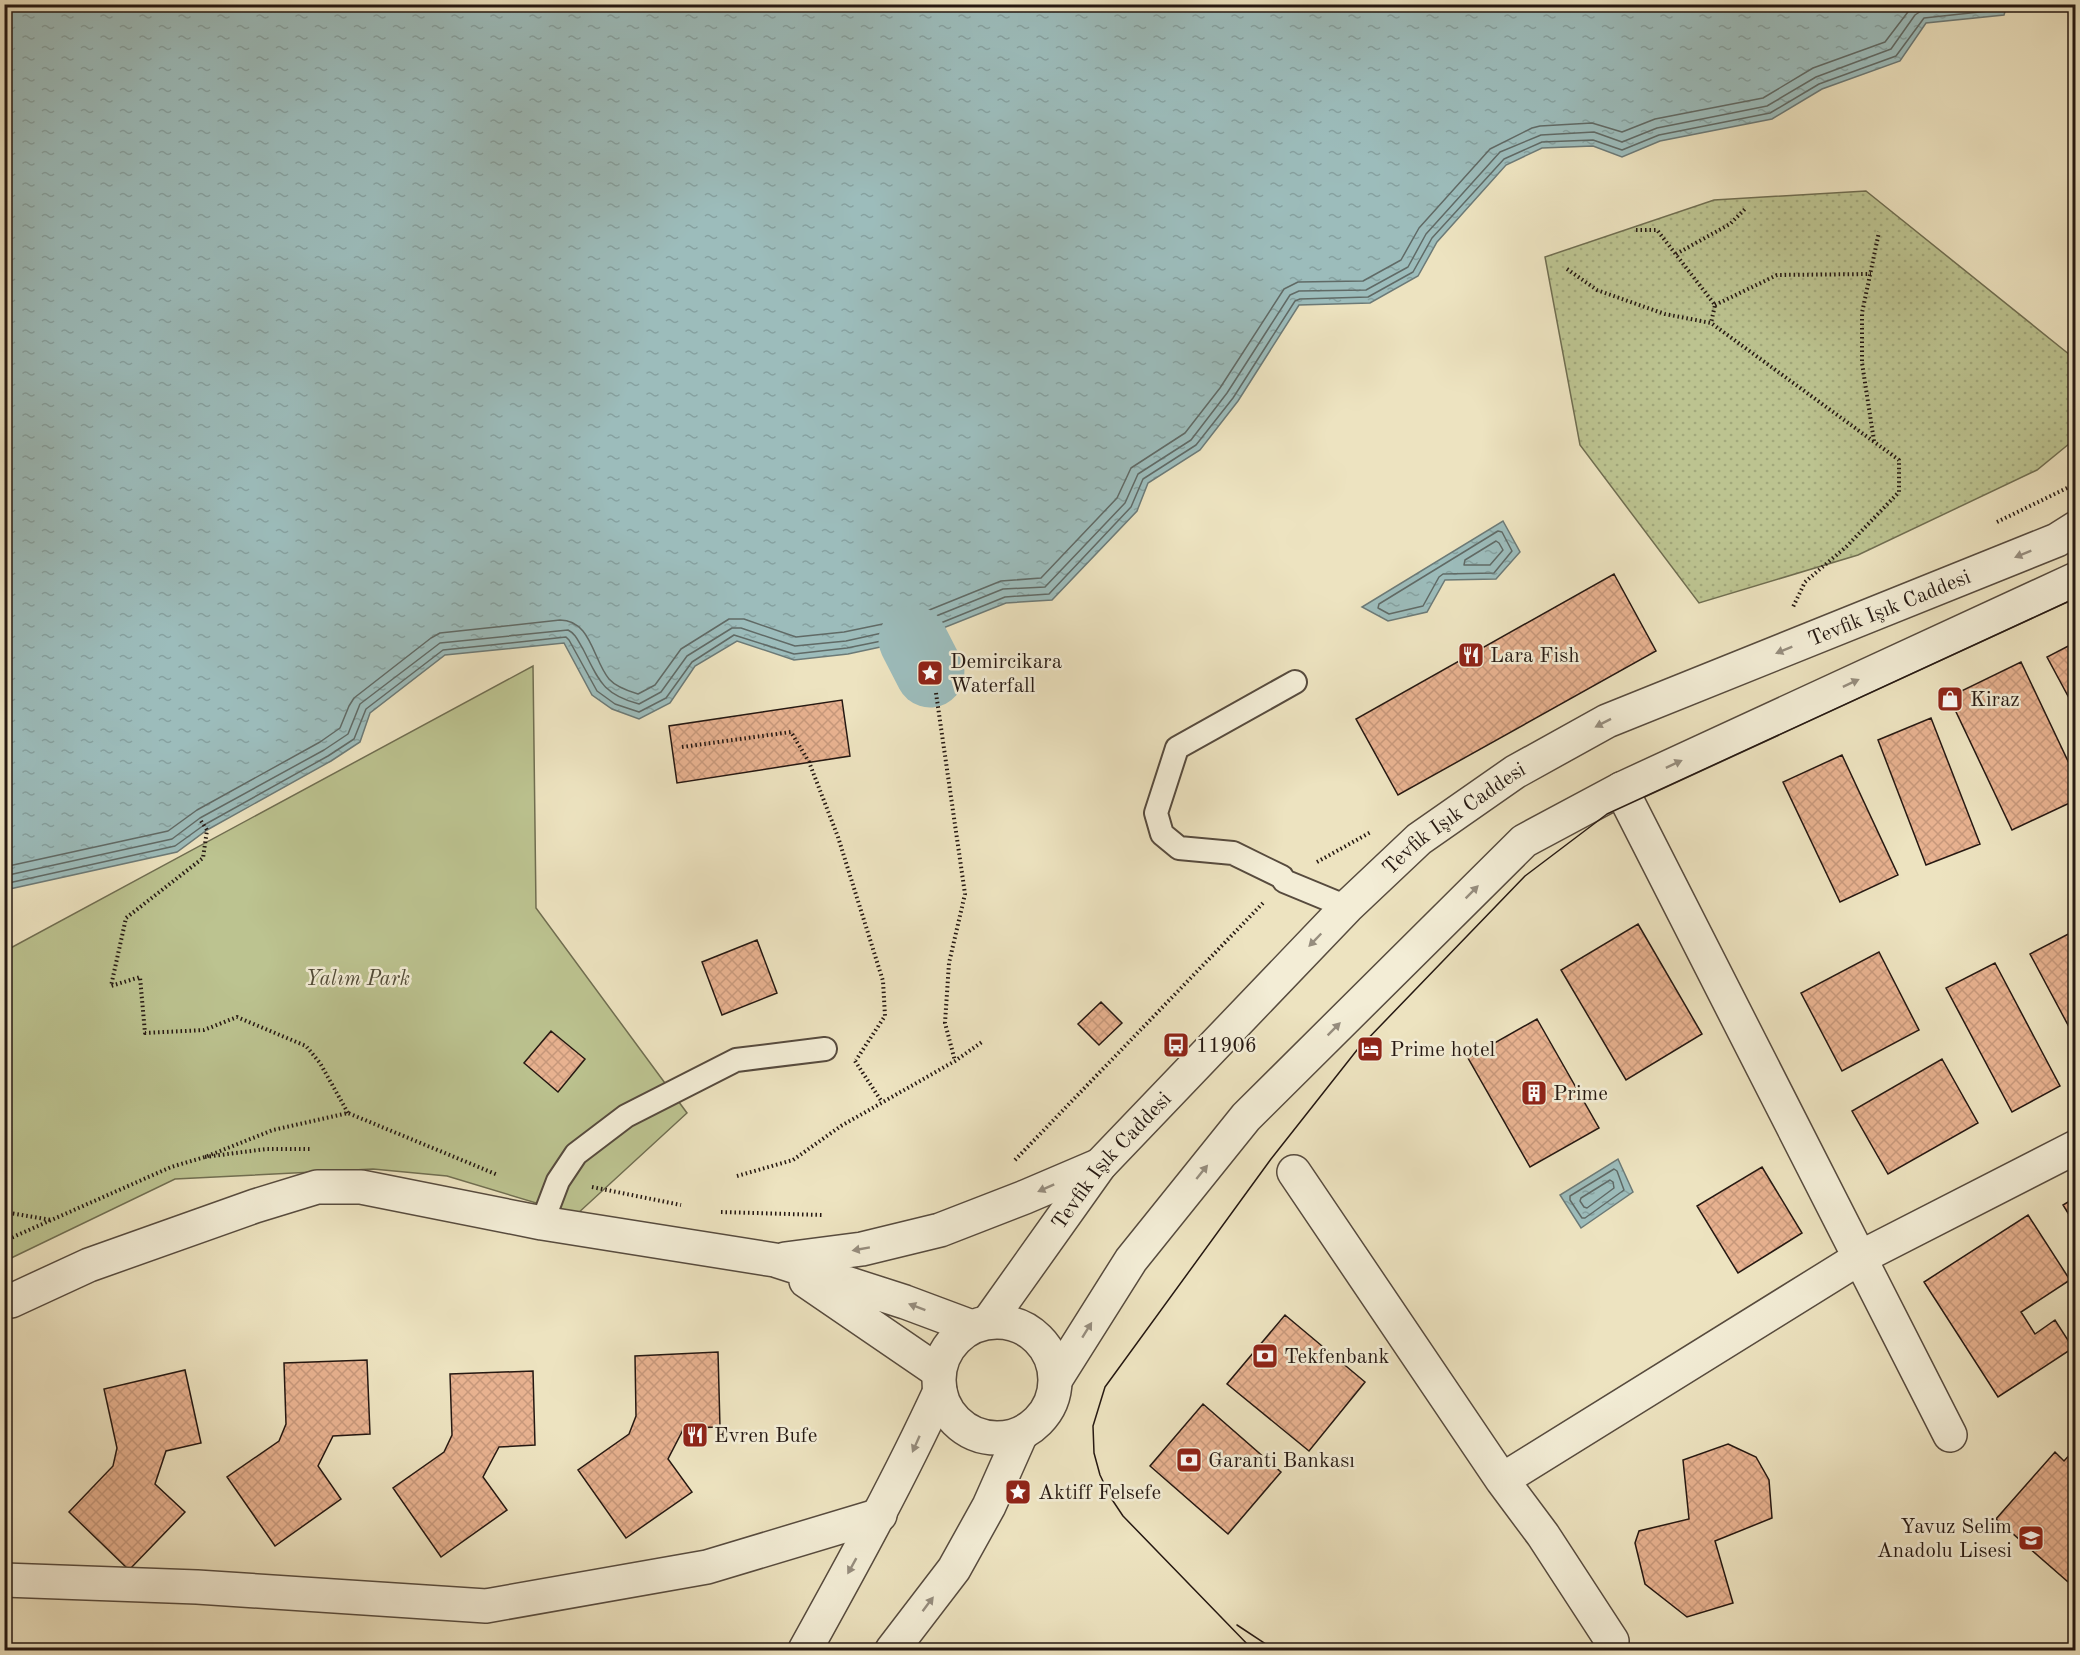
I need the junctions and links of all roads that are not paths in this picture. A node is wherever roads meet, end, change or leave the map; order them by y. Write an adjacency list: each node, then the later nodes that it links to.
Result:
1 (2076, 528): 5 (street, Tevfik Işık Caddesi, one-way to 5)
2 (2076, 579): 4 (street, one-way to 2)
3 (1295, 682): 5 (lane)
4 (1621, 789): 11 (street); 15 (street, one-way to 4)
5 (1347, 907): 8 (street, Tevfik Işık Caddesi, one-way to 8)
6 (825, 1049): 10 (lane)
7 (2076, 1147): 11 (street)
8 (1100, 1165): 12 (street, one-way to 12); 14 (street, Tevfik Işık Caddesi)
9 (1294, 1172): 19 (street)
10 (542, 1223): 12 (street); 13 (street)
11 (1861, 1257): 18 (street); 19 (street)
12 (775, 1260): 14 (street, one-way to 12); 16 (street)
13 (7, 1310)
14 (980, 1324): 15 (street); 16 (street)
15 (1056, 1379): 17 (street)
16 (939, 1381): 17 (street); 20 (street, one-way to 20)
17 (1021, 1434): 24 (street, one-way to 17)
18 (1950, 1435)
19 (1502, 1480): 22 (street)
20 (880, 1515): 21 (street); 23 (street, one-way to 23)
21 (4, 1580)
22 (1612, 1641)
23 (805, 1650)
24 (892, 1650)

